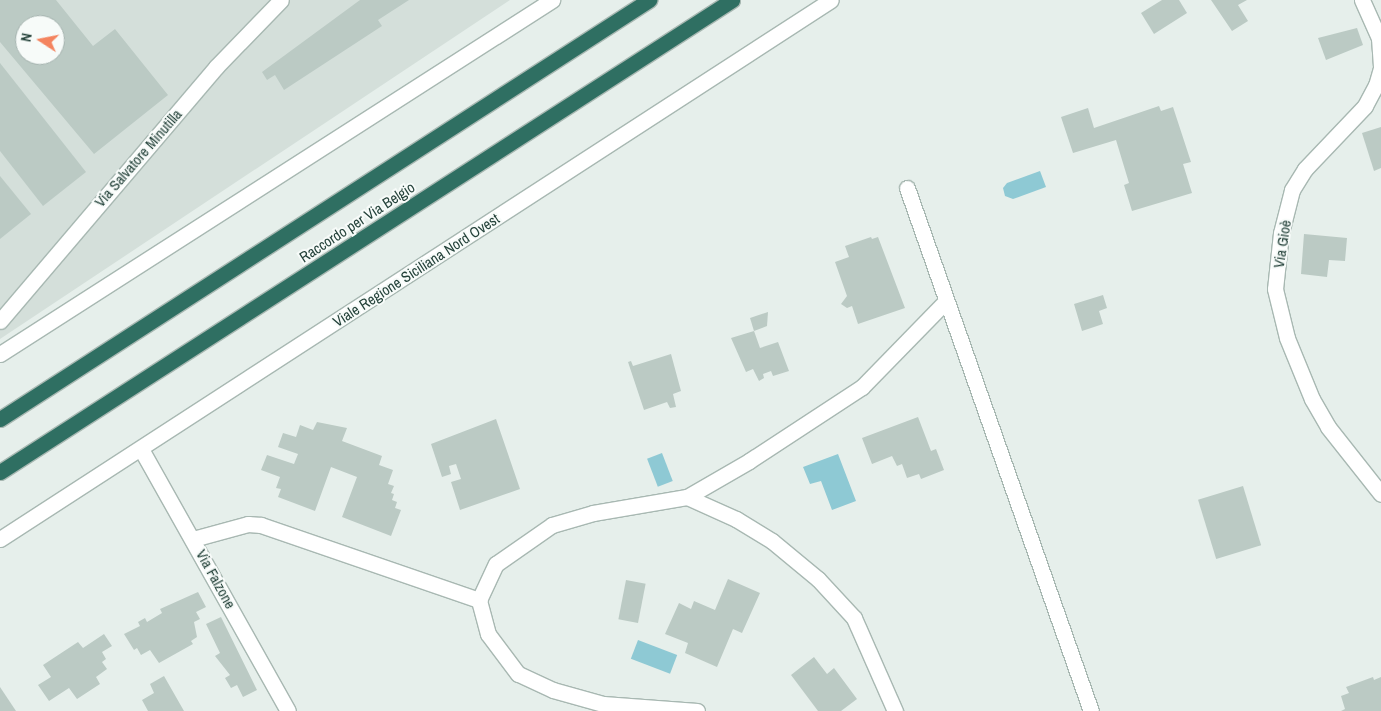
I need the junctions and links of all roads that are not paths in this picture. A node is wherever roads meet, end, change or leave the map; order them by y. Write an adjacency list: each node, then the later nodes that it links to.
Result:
1 (281, 0): 10 (street, Via Salvatore Minutilla)
2 (552, 0): 11 (street)
3 (650, 0): 12 (highway, Raccordo per Via Belgio)
4 (732, 0): 14 (highway, Raccordo per Via Belgio)
5 (831, 0): 13 (street, Viale Regione Siciliana Nord Ovest)
6 (1362, 0): 7 (street, Via Gioè)
7 (1381, 68): 15 (street, Via Gioè)
8 (907, 188): 9 (street)
9 (946, 301): 16 (street); 23 (street)
10 (0, 321)
11 (0, 354)
12 (0, 419)
13 (141, 449): 17 (street, Viale Regione Siciliana Nord Ovest); 18 (street, Via Falzone)
14 (0, 472)
15 (1381, 494)
16 (687, 497): 19 (street); 22 (street)
17 (0, 539)
18 (193, 539): 19 (street); 20 (street, Via Falzone)
19 (479, 600): 21 (street)
20 (288, 711)
21 (697, 711)
22 (895, 711)
23 (1091, 711)

